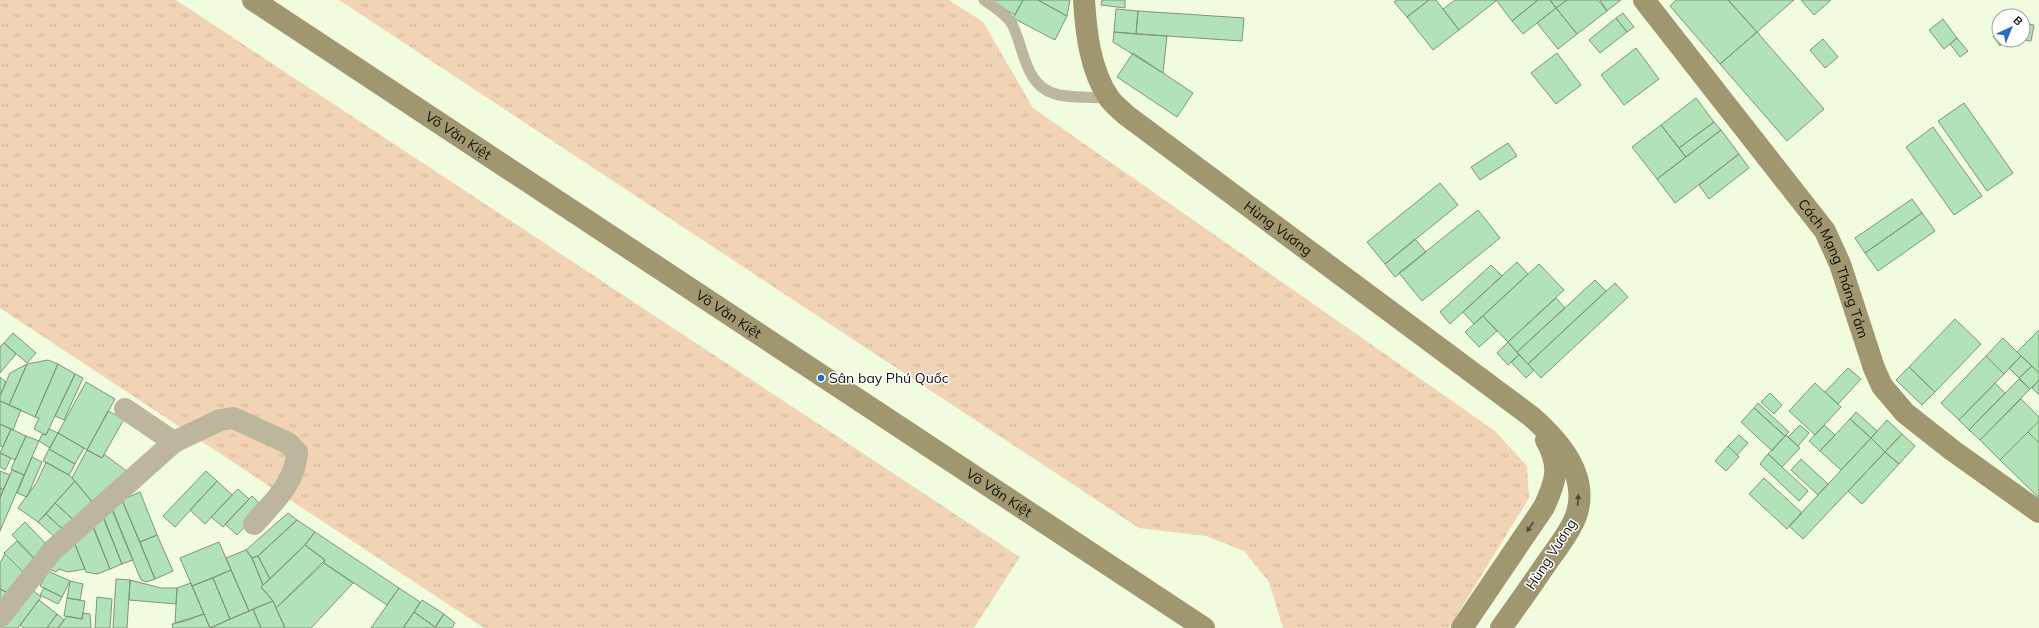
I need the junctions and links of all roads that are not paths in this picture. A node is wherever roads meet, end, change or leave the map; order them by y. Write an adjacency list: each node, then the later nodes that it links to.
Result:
1 (253, 0): 12 (street, Võ Văn Kiệt)
2 (984, 0): 5 (lane)
3 (1084, 0): 5 (street, Hùng Vương)
4 (1644, 0): 9 (street, Cách Mạng Tháng Tám)
5 (1109, 98): 7 (street, Hùng Vương)
6 (125, 409): 8 (street)
7 (1532, 417): 13 (street, Hùng Vương, one-way to 13); 14 (street, Hùng Vương, one-way to 7)
8 (174, 442): 10 (street); 11 (street)
9 (2039, 512)
10 (254, 524)
11 (0, 617)
12 (1204, 628)
13 (1462, 628)
14 (1501, 628)

